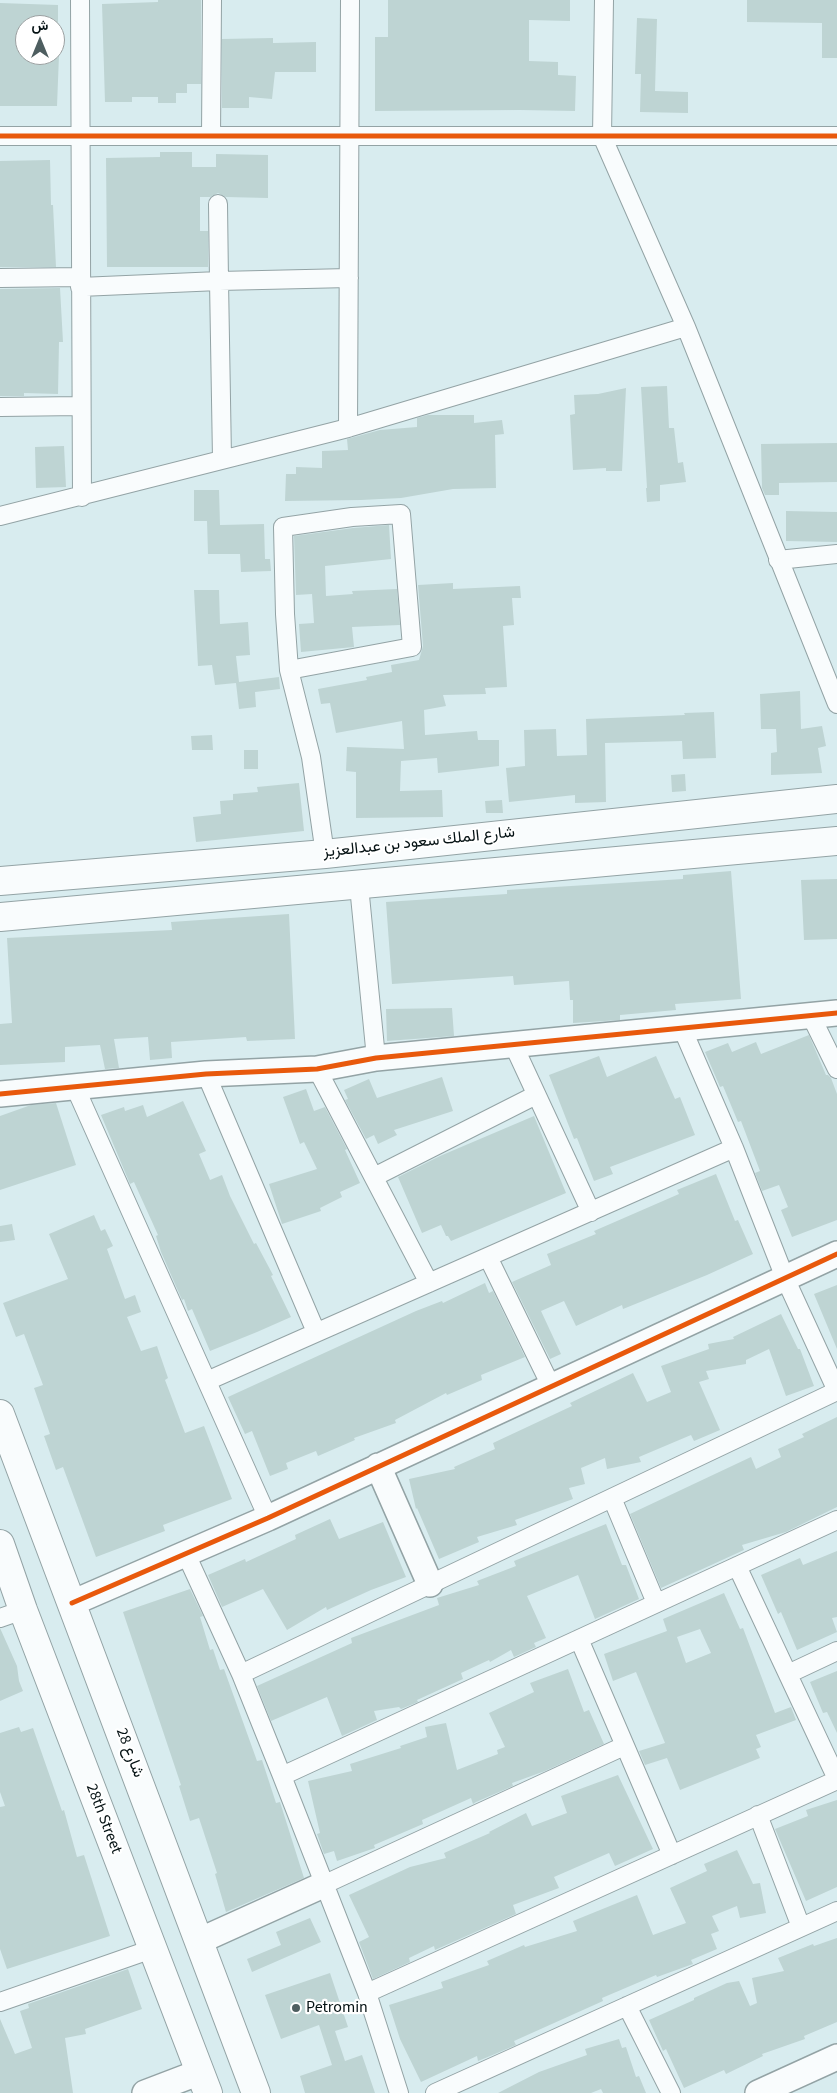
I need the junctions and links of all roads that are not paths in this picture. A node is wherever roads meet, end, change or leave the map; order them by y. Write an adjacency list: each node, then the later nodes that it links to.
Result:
1 (80, 0): 6 (street)
2 (212, 0): 7 (street)
3 (350, 0): 8 (street)
4 (604, 0): 9 (street)
5 (0, 136): 6 (street)
6 (80, 136): 7 (street); 15 (street)
7 (211, 136): 8 (street)
8 (350, 136): 9 (street); 13 (street)
9 (602, 136): 10 (street); 16 (street)
10 (837, 136)
11 (218, 204): 14 (street)
12 (0, 278): 15 (street)
13 (349, 278): 14 (street); 19 (street)
14 (219, 281): 15 (street); 20 (street)
15 (80, 282): 17 (street)
16 (686, 327): 19 (street); 24 (street)
17 (80, 406): 18 (street); 21 (street)
18 (0, 407)
19 (348, 428): 20 (street)
20 (222, 459): 21 (street)
21 (82, 497): 22 (street)
22 (0, 516)
23 (837, 554): 24 (street)
24 (778, 560): 26 (street)
25 (289, 670): 25 (street); 29 (street)
26 (837, 704)
27 (837, 799): 29 (main road, شارع الملك سعود بن عبدالعزيز)
28 (837, 841): 31 (main road)
29 (325, 854): 30 (main road, شارع الملك سعود بن عبدالعزيز)
30 (0, 881)
31 (359, 886): 32 (main road); 37 (street)
32 (0, 917)
33 (837, 1013): 34 (street)
34 (811, 1016): 35 (street); 39 (street)
35 (682, 1028): 36 (street); 44 (street)
36 (513, 1044): 37 (street); 43 (street)
37 (376, 1058): 38 (street)
38 (317, 1069): 40 (street); 45 (street)
39 (837, 1069)
40 (206, 1074): 41 (street); 51 (street)
41 (76, 1087): 42 (street); 52 (street)
42 (0, 1094)
43 (536, 1095): 45 (street); 46 (street)
44 (734, 1148): 46 (street); 49 (street)
45 (374, 1177): 50 (street)
46 (591, 1212): 48 (street)
47 (837, 1254): 49 (street)
48 (488, 1257): 50 (street); 53 (street)
49 (785, 1278): 53 (street); 54 (street)
50 (429, 1283): 51 (street)
51 (316, 1332): 52 (street)
52 (207, 1381): 58 (street)
53 (551, 1386): 56 (street)
54 (837, 1391): 57 (street)
55 (0, 1414): 64 (main road, شارع 28)
56 (378, 1466): 58 (street); 63 (street)
57 (612, 1498): 63 (street); 65 (street)
58 (268, 1518): 61 (street)
59 (837, 1520): 62 (street)
60 (0, 1544): 66 (main road, 28th Street)
61 (186, 1554): 64 (street); 69 (street)
62 (737, 1566): 65 (street); 70 (street)
63 (430, 1584): 69 (street)
64 (72, 1603): 79 (main road, شارع 28)
65 (656, 1603): 67 (street)
66 (12, 1614): 80 (main road, 28th Street)
67 (579, 1639): 71 (street); 72 (street)
68 (837, 1651): 70 (street)
69 (241, 1674): 72 (street)
70 (788, 1674): 73 (street)
71 (624, 1746): 75 (street); 76 (street)
72 (282, 1776): 76 (street)
73 (837, 1779): 74 (street)
74 (758, 1816): 75 (street); 78 (street)
75 (672, 1855): 81 (street)
76 (323, 1885): 79 (street); 81 (street)
77 (837, 1910): 78 (street)
78 (801, 1927): 83 (street)
79 (199, 1942): 87 (main road, شارع 28)
80 (152, 1949): 82 (street); 85 (main road, 28th Street)
81 (367, 1993): 88 (street)
82 (1, 1999)
83 (627, 2006): 89 (street); 90 (street)
84 (837, 2057): 91 (street)
85 (204, 2083): 86 (street)
86 (145, 2093)
87 (256, 2093)
88 (399, 2093)
89 (435, 2093)
90 (671, 2093)
91 (758, 2093)

